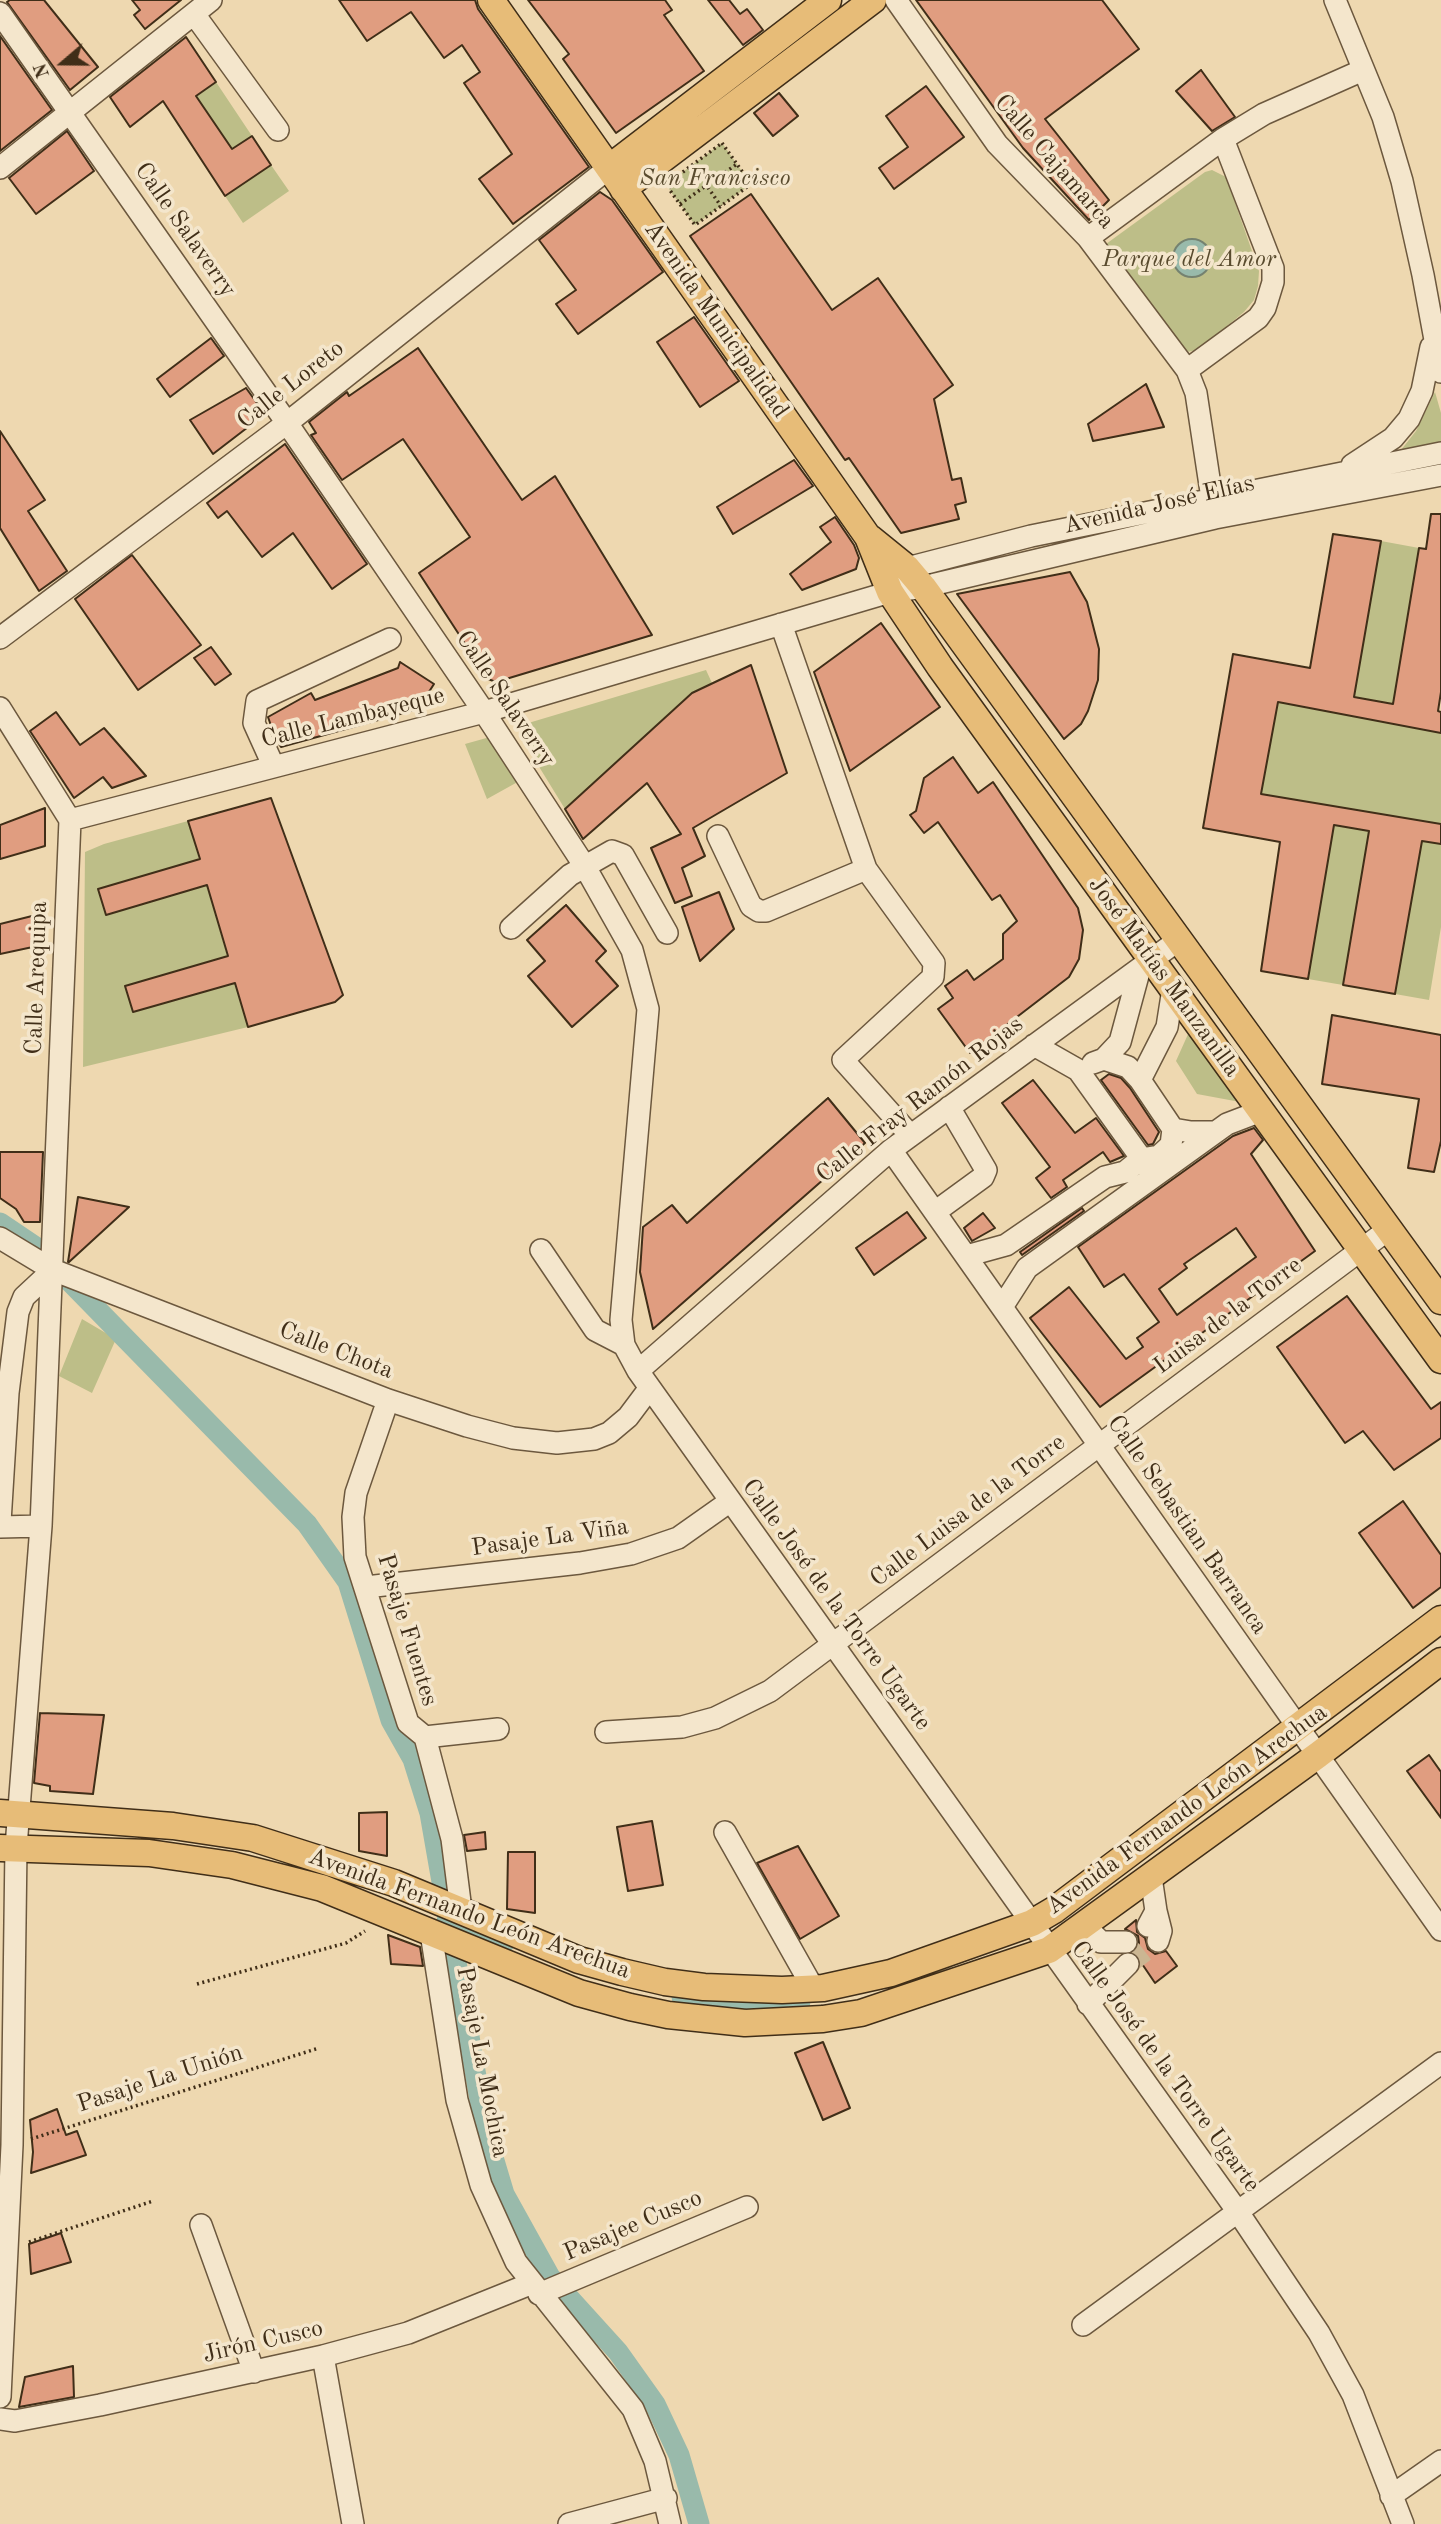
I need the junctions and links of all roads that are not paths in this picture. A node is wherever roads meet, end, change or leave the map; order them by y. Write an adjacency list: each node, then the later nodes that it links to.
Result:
1 (211, 0): 8 (street)
2 (491, 0): 14 (main road, Avenida Municipalidad)
3 (828, 0): 14 (main road)
4 (873, 0): 14 (main road)
5 (896, 0): 15 (street, Calle Cajamarca)
6 (1335, 0): 9 (street)
7 (0, 13): 10 (street, Calle Salaverry)
8 (194, 14): 10 (street); 11 (street)
9 (1363, 70): 12 (street); 16 (street)
10 (71, 113): 13 (street); 19 (street, Calle Salaverry)
11 (278, 130)
12 (1223, 139): 15 (street); 17 (street)
13 (0, 168)
14 (616, 178): 19 (street, Calle Loreto); 24 (main road, Avenida Municipalidad)
15 (1088, 238): 17 (street, Calle Cajamarca)
16 (1433, 338): 18 (street); 21 (street)
17 (1187, 370): 23 (street, Calle Cajamarca)
18 (1441, 372)
19 (287, 423): 28 (street, Calle Loreto); 31 (street, Calle Salaverry)
20 (1441, 453): 21 (street, Avenida José Elías)
21 (1337, 473): 23 (street, Avenida José Elías)
22 (1441, 475): 23 (street, Avenida José Elías)
23 (1214, 508): 25 (street, Avenida José Elías)
24 (869, 537): 25 (main road, Avenida Municipalidad); 26 (main road, Avenida Municipalidad)
25 (915, 578): 26 (street, Avenida José Elías); 39 (main road, José Matías Manzanilla)
26 (890, 592): 27 (street, Calle Lambayeque); 40 (main road, José Matías Manzanilla)
27 (781, 624): 31 (street, Calle Lambayeque); 36 (street)
28 (0, 638)
29 (390, 639): 32 (street)
30 (0, 708): 33 (street)
31 (484, 712): 32 (street, Calle Lambayeque); 35 (street, Calle Salaverry)
32 (273, 765): 33 (street, Calle Lambayeque)
33 (70, 820): 60 (street, Calle Arequipa)
34 (718, 836): 36 (street)
35 (583, 865): 37 (street); 38 (street); 63 (street, Calle Salaverry)
36 (866, 869): 50 (street)
37 (511, 928)
38 (667, 933)
39 (1180, 939): 40 (street, Calle Fray Ramón Rojas); 55 (main road, José Matías Manzanilla)
40 (1146, 964): 41 (main road, José Matías Manzanilla); 42 (street, Calle Fray Ramón Rojas); 43 (street)
41 (1173, 989): 45 (street); 47 (main road, José Matías Manzanilla)
42 (1034, 1045): 44 (street); 46 (street, Calle Fray Ramón Rojas)
43 (1104, 1059): 44 (street); 45 (street)
44 (1078, 1070): 52 (street)
45 (1139, 1080): 48 (street)
46 (949, 1107): 50 (street, Calle Fray Ramón Rojas); 54 (street)
47 (1265, 1116): 49 (street); 57 (main road, José Matías Manzanilla)
48 (1174, 1129): 49 (street); 52 (street)
49 (1216, 1132): 53 (street)
50 (910, 1135): 51 (street, Calle Fray Ramón Rojas)
51 (891, 1150): 54 (street, Calle Sebastian Barranca); 65 (street, Calle Fray Ramón Rojas)
52 (1141, 1159): 53 (street); 59 (street)
53 (1154, 1177): 62 (street)
54 (935, 1212): 59 (street, Calle Sebastian Barranca)
55 (1389, 1229): 57 (street, Luisa de la Torre); 61 (main road, José Matías Manzanilla)
56 (0, 1238): 60 (street, Calle Chota)
57 (1361, 1249): 64 (main road, José Matías Manzanilla); 69 (street, Luisa de la Torre)
58 (541, 1250): 63 (street)
59 (966, 1256): 62 (street, Calle Sebastian Barranca)
60 (52, 1270): 66 (street); 68 (street, Calle Chota); 72 (street, Calle Arequipa)
61 (1441, 1301)
62 (1002, 1307): 69 (street, Calle Sebastian Barranca)
63 (625, 1345): 65 (street, Calle Salaverry)
64 (1441, 1360)
65 (638, 1371): 67 (street, Calle Salaverry)
66 (5, 1381): 71 (street)
67 (649, 1389): 68 (street, Calle Chota); 70 (street, Calle José de la Torre Ugarte)
68 (388, 1400): 73 (street, Pasaje Fuentes)
69 (1099, 1445): 75 (street, Calle Luisa de la Torre); 77 (street, Calle Sebastian Barranca)
70 (729, 1503): 73 (street, Pasaje La Viña); 75 (street, Calle José de la Torre Ugarte)
71 (0, 1525): 72 (street)
72 (41, 1526): 82 (street, Calle Arequipa)
73 (366, 1587): 80 (street, Pasaje Fuentes)
74 (1441, 1619): 77 (main road, Avenida Fernando León Arechua)
75 (833, 1646): 79 (street, Calle Luisa de la Torre); 87 (street, Calle José de la Torre Ugarte)
76 (1441, 1661): 81 (main road, Avenida Fernando León Arechua)
77 (1299, 1728): 81 (street, Calle Sebastian Barranca); 87 (main road, Avenida Fernando León Arechua)
78 (499, 1729): 80 (street)
79 (606, 1732)
80 (425, 1737): 86 (street, Pasaje Fuentes)
81 (1318, 1755): 85 (main road, Avenida Fernando León Arechua); 89 (street, Calle Sebastian Barranca)
82 (10, 1814): 84 (street, Calle Arequipa); 86 (main road, Avenida Fernando León Arechua)
83 (725, 1832): 94 (street)
84 (8, 1847): 90 (main road, Avenida Fernando León Arechua); 104 (street, Calle Arequipa)
85 (1151, 1877): 88 (street); 91 (main road, Avenida Fernando León Arechua)
86 (461, 1909): 94 (main road, Avenida Fernando León Arechua)
87 (1032, 1923): 93 (street, Calle José de la Torre Ugarte); 94 (main road, Avenida Fernando León Arechua)
88 (1154, 1926)
89 (1441, 1930)
90 (431, 1933): 93 (main road, Avenida Fernando León Arechua); 100 (street, Pasaje La Mochica)
91 (1093, 1933): 92 (street); 93 (main road, Avenida Fernando León Arechua); 95 (street)
92 (1126, 1942)
93 (1049, 1950): 95 (street, Calle José de la Torre Ugarte)
94 (813, 1989)
95 (1088, 2004): 98 (street, Calle José de la Torre Ugarte)
96 (1441, 2063): 98 (street)
97 (747, 2207): 100 (street, Pasajee Cusco)
98 (1238, 2212): 101 (street); 107 (street, Calle José de la Torre Ugarte)
99 (201, 2225): 103 (street)
100 (535, 2289): 102 (street, Jirón Cusco); 108 (street, Pasaje La Mochica)
101 (1083, 2325)
102 (323, 2356): 103 (street, Jirón Cusco); 109 (street)
103 (254, 2372): 105 (street, Jirón Cusco)
104 (0, 2397)
105 (0, 2419)
106 (1441, 2461): 107 (street)
107 (1391, 2496): 112 (street, Calle José de la Torre Ugarte)
108 (666, 2498): 110 (street); 111 (street, Pasaje La Mochica)
109 (352, 2524)
110 (569, 2524)
111 (670, 2524)
112 (1403, 2524)

